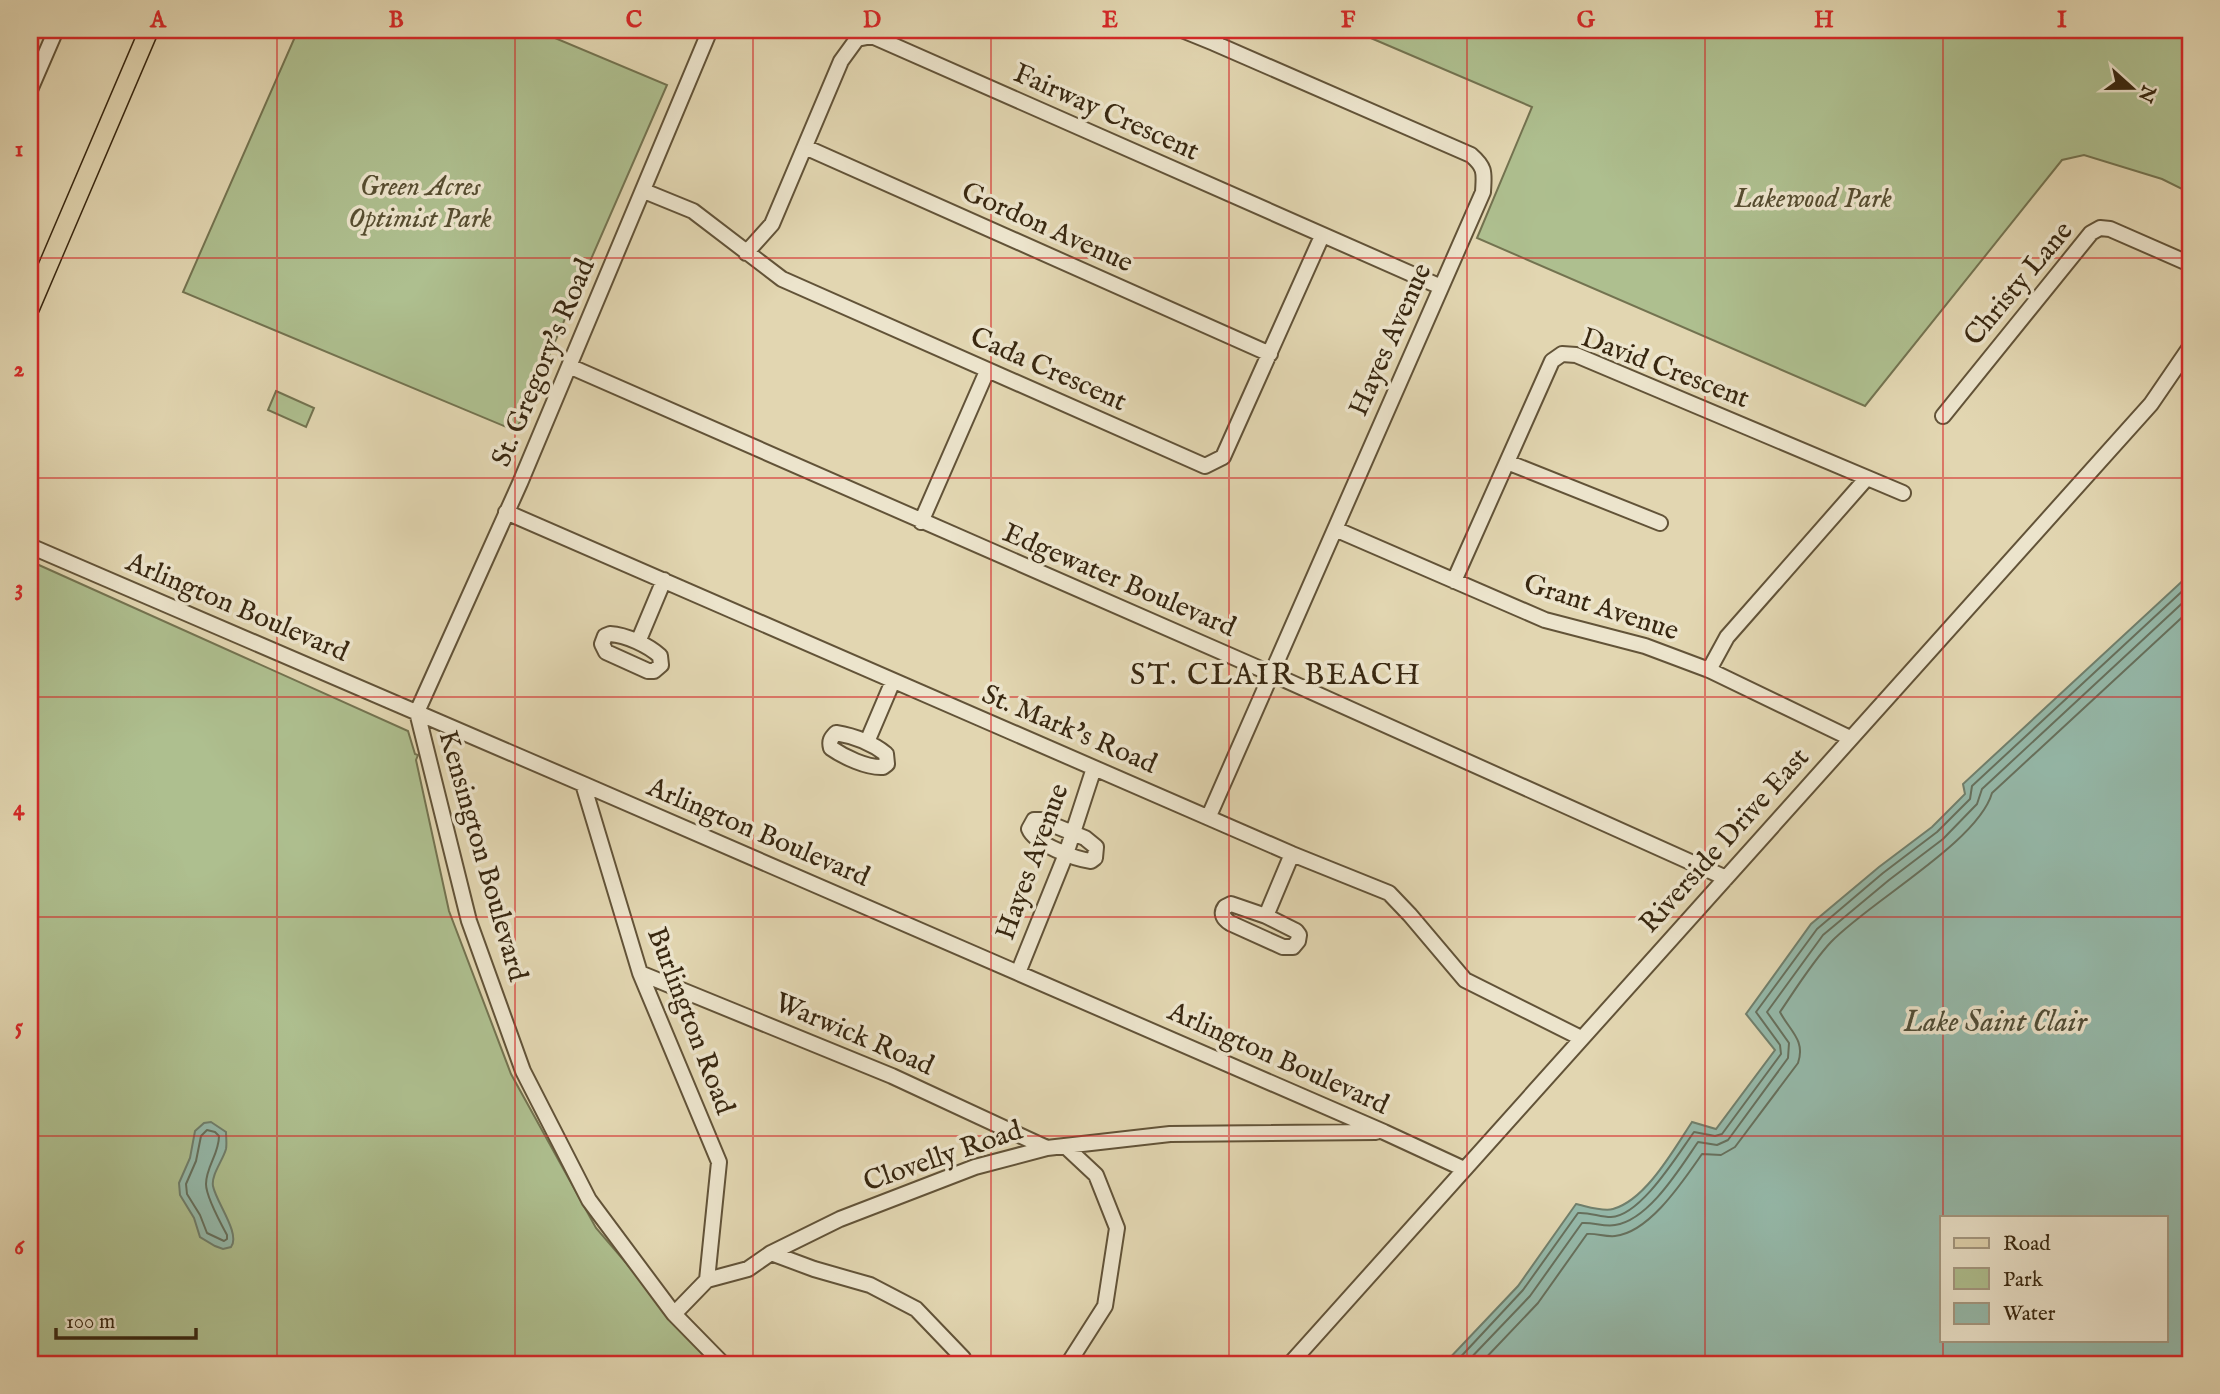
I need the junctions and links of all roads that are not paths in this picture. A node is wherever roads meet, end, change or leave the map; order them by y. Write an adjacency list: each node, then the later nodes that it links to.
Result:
1 (56, 30): 6 (street)
2 (148, 30): 12 (main road)
3 (710, 30): 8 (street, St. Gregory's Road)
4 (1182, 30): 5 (street)
5 (1217, 37): 13 (street, Hayes Avenue)
6 (30, 90)
7 (805, 147): 9 (street, Fairway Crescent); 10 (street, Fairway Crescent); 16 (street, Gordon Avenue)
8 (644, 191): 10 (street, Cada Crescent); 17 (street, St. Gregory's Road)
9 (1322, 236): 13 (street, Fairway Crescent); 16 (street, Cada Crescent)
10 (746, 253): 18 (street, Cada Crescent)
11 (2190, 264): 19 (street, Christy Lane)
12 (37, 270): 14 (main road)
13 (1441, 287): 26 (street, Hayes Avenue)
14 (30, 308)
15 (2190, 347): 35 (street, Riverside Drive East)
16 (1270, 354): 18 (street, Cada Crescent)
17 (569, 366): 23 (street, St. Gregory's Road); 24 (street, Edgewater Boulevard)
18 (987, 371): 24 (street)
19 (1942, 416)
20 (1507, 462): 21 (street, David Crescent); 25 (street); 29 (street, David Crescent)
21 (1866, 479): 22 (street, David Crescent); 31 (street)
22 (1903, 493)
23 (506, 512): 28 (street, St. Mark's Road); 34 (street, St. Gregory's Road)
24 (921, 522): 32 (street, Edgewater Boulevard)
25 (1660, 523)
26 (1335, 529): 29 (street, Grant Avenue); 32 (street, Hayes Avenue)
27 (30, 546): 34 (street, Arlington Boulevard)
28 (664, 580): 30 (street); 33 (street, St. Mark's Road)
29 (1454, 581): 31 (street, Grant Avenue)
30 (638, 642)
31 (1709, 670): 35 (street, Grant Avenue)
32 (1272, 674): 39 (street, Hayes Avenue); 43 (street, Edgewater Boulevard)
33 (894, 681): 36 (street); 37 (street, St. Mark's Road)
34 (417, 712): 38 (street, Arlington Boulevard); 54 (street, Kensington Boulevard)
35 (1850, 738): 43 (street, Riverside Drive East)
36 (867, 742)
37 (1094, 768): 39 (street, St. Mark's Road); 40 (street, Hayes Avenue)
38 (583, 784): 45 (street, Burlington Road); 46 (street, Arlington Boulevard)
39 (1209, 816): 42 (street, St. Mark's Road)
40 (1071, 832): 41 (street, Hayes Avenue); 41 (street); 41 (street)
41 (1066, 854): 46 (street, Hayes Avenue)
42 (1292, 854): 44 (street); 47 (street, St. Mark's Road)
43 (1726, 878): 47 (street, Riverside Drive East)
44 (1266, 916): 44 (street)
45 (640, 973): 50 (street, Warwick Road); 53 (street, Burlington Road)
46 (1018, 973): 48 (street, Arlington Boulevard)
47 (1581, 1038): 51 (street, Riverside Drive East)
48 (1384, 1132): 49 (street, Clovelly Road); 51 (street, Arlington Boulevard)
49 (1065, 1146): 50 (street, Clovelly Road); 57 (street)
50 (1047, 1148): 52 (street, Clovelly Road)
51 (1464, 1169): 58 (street, Riverside Drive East)
52 (771, 1253): 53 (street, Clovelly Road); 56 (street)
53 (707, 1280): 54 (street)
54 (674, 1314): 55 (street, Kensington Boulevard)
55 (723, 1364)
56 (965, 1364)
57 (1068, 1364)
58 (1290, 1364)

